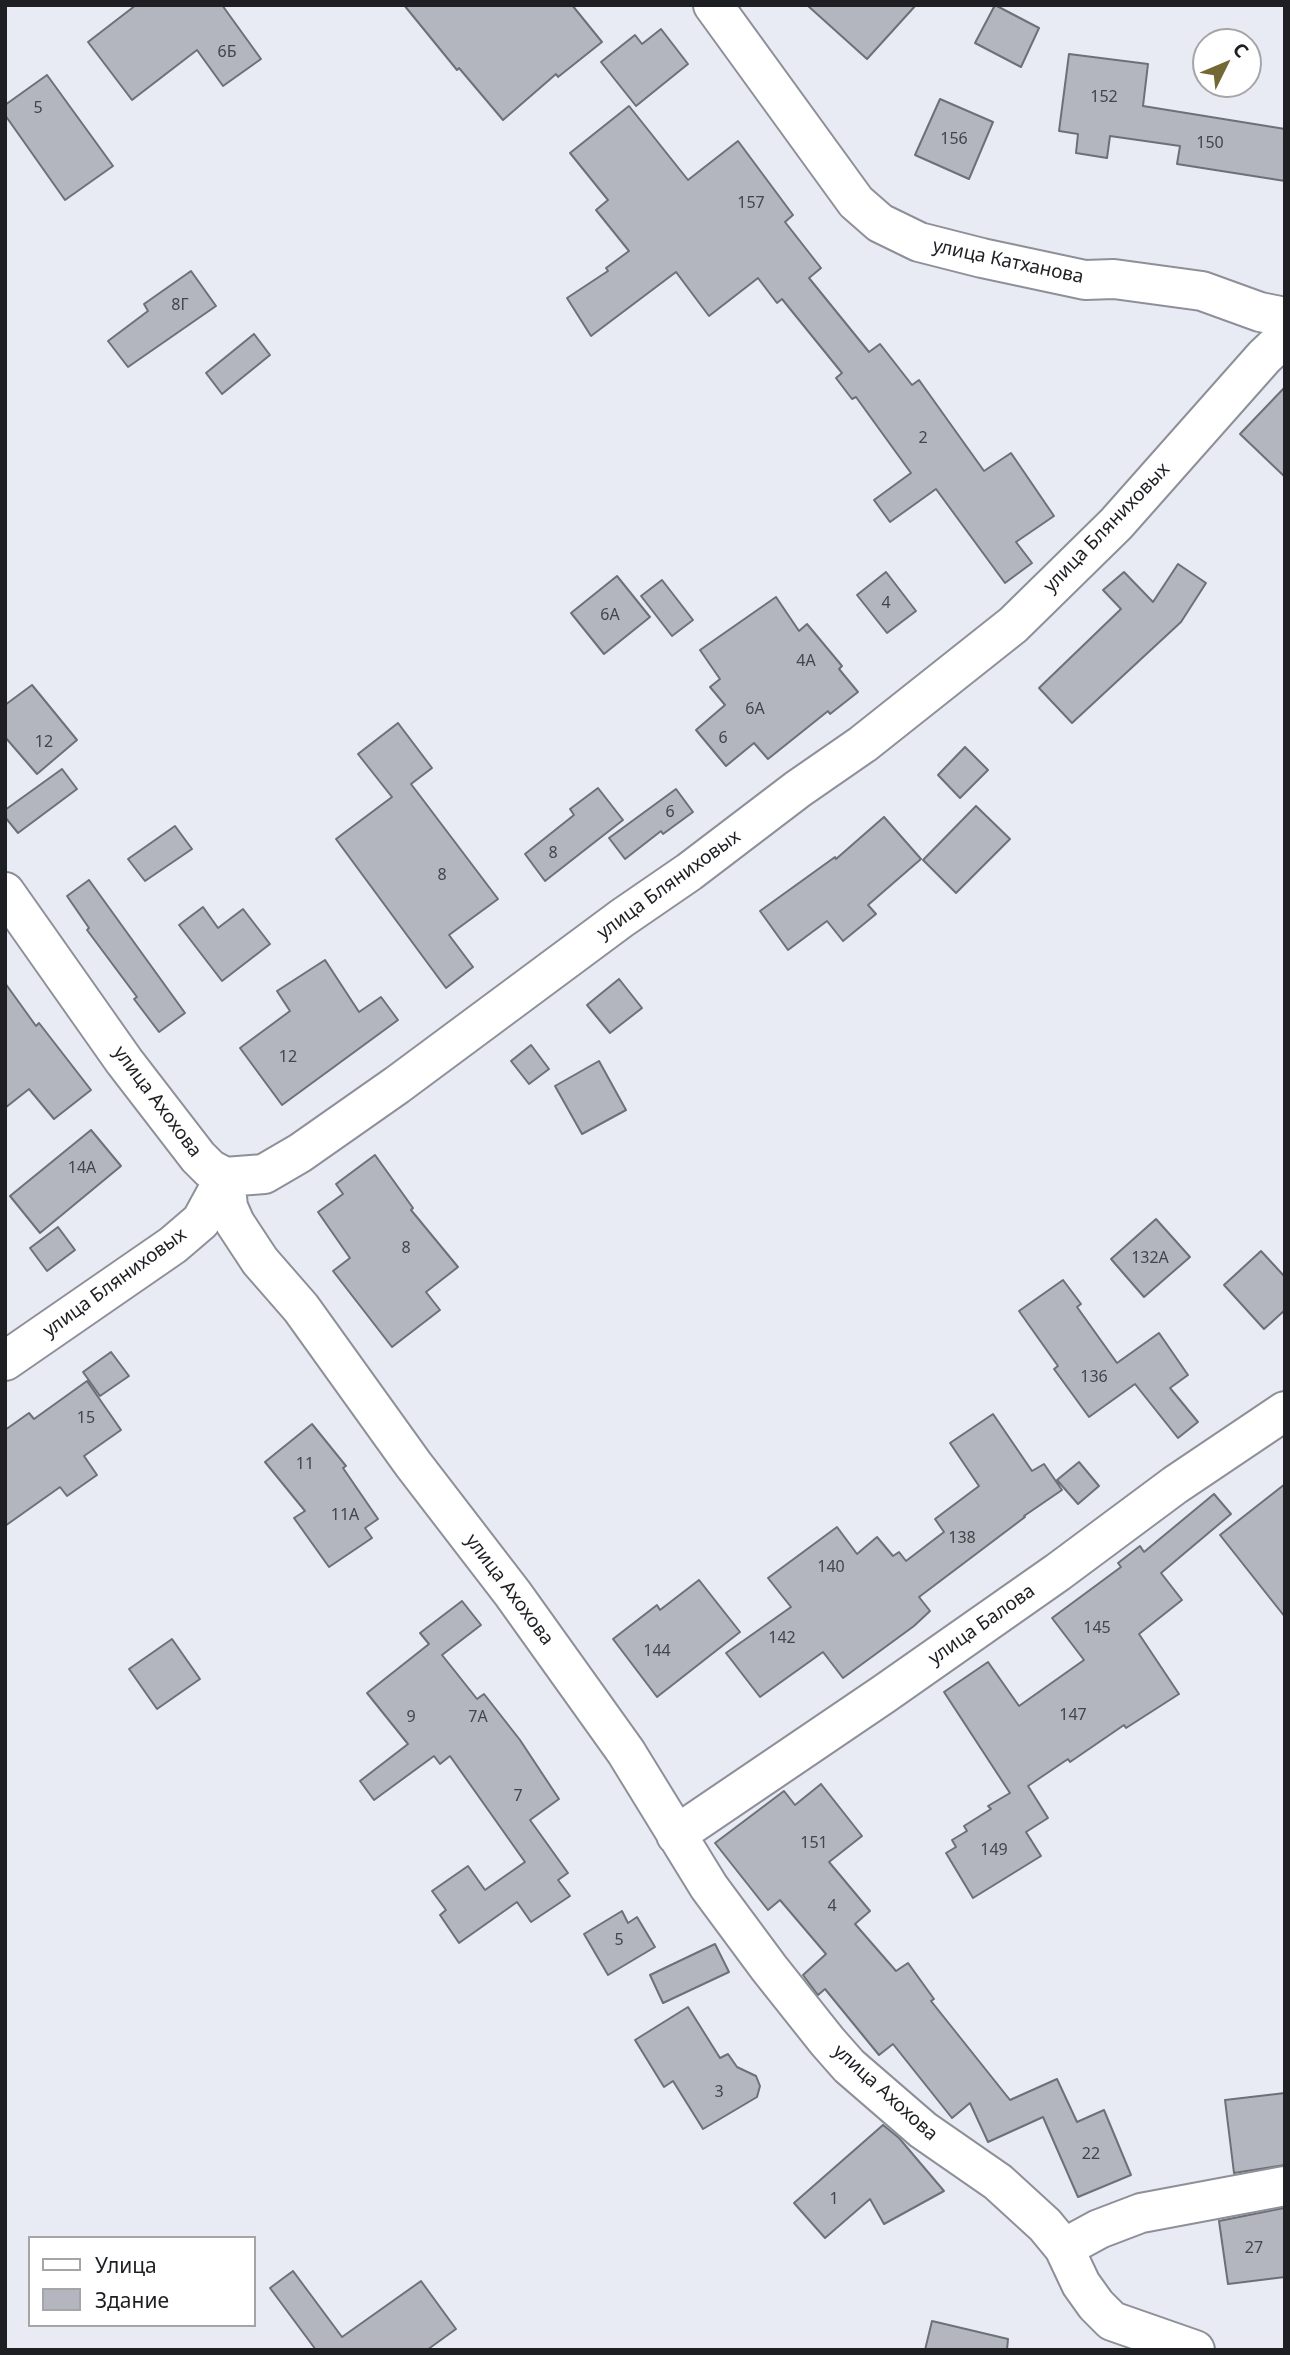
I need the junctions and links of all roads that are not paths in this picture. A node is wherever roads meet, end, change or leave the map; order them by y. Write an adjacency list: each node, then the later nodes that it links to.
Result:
1 (713, 5): 2 (street, улица Катханова)
2 (1285, 317)
3 (1285, 337): 5 (street, улица Бляниховых)
4 (5, 892): 5 (street, улица Ахохова)
5 (225, 1177): 6 (street, улица Бляниховых); 8 (street, улица Ахохова)
6 (5, 1361)
7 (1285, 1410): 8 (street, улица Балова)
8 (676, 1835): 10 (street, улица Ахохова)
9 (1285, 2186): 10 (street)
10 (1064, 2248): 11 (street, улица Ахохова)
11 (1116, 2335): 12 (street)
12 (1195, 2350)

